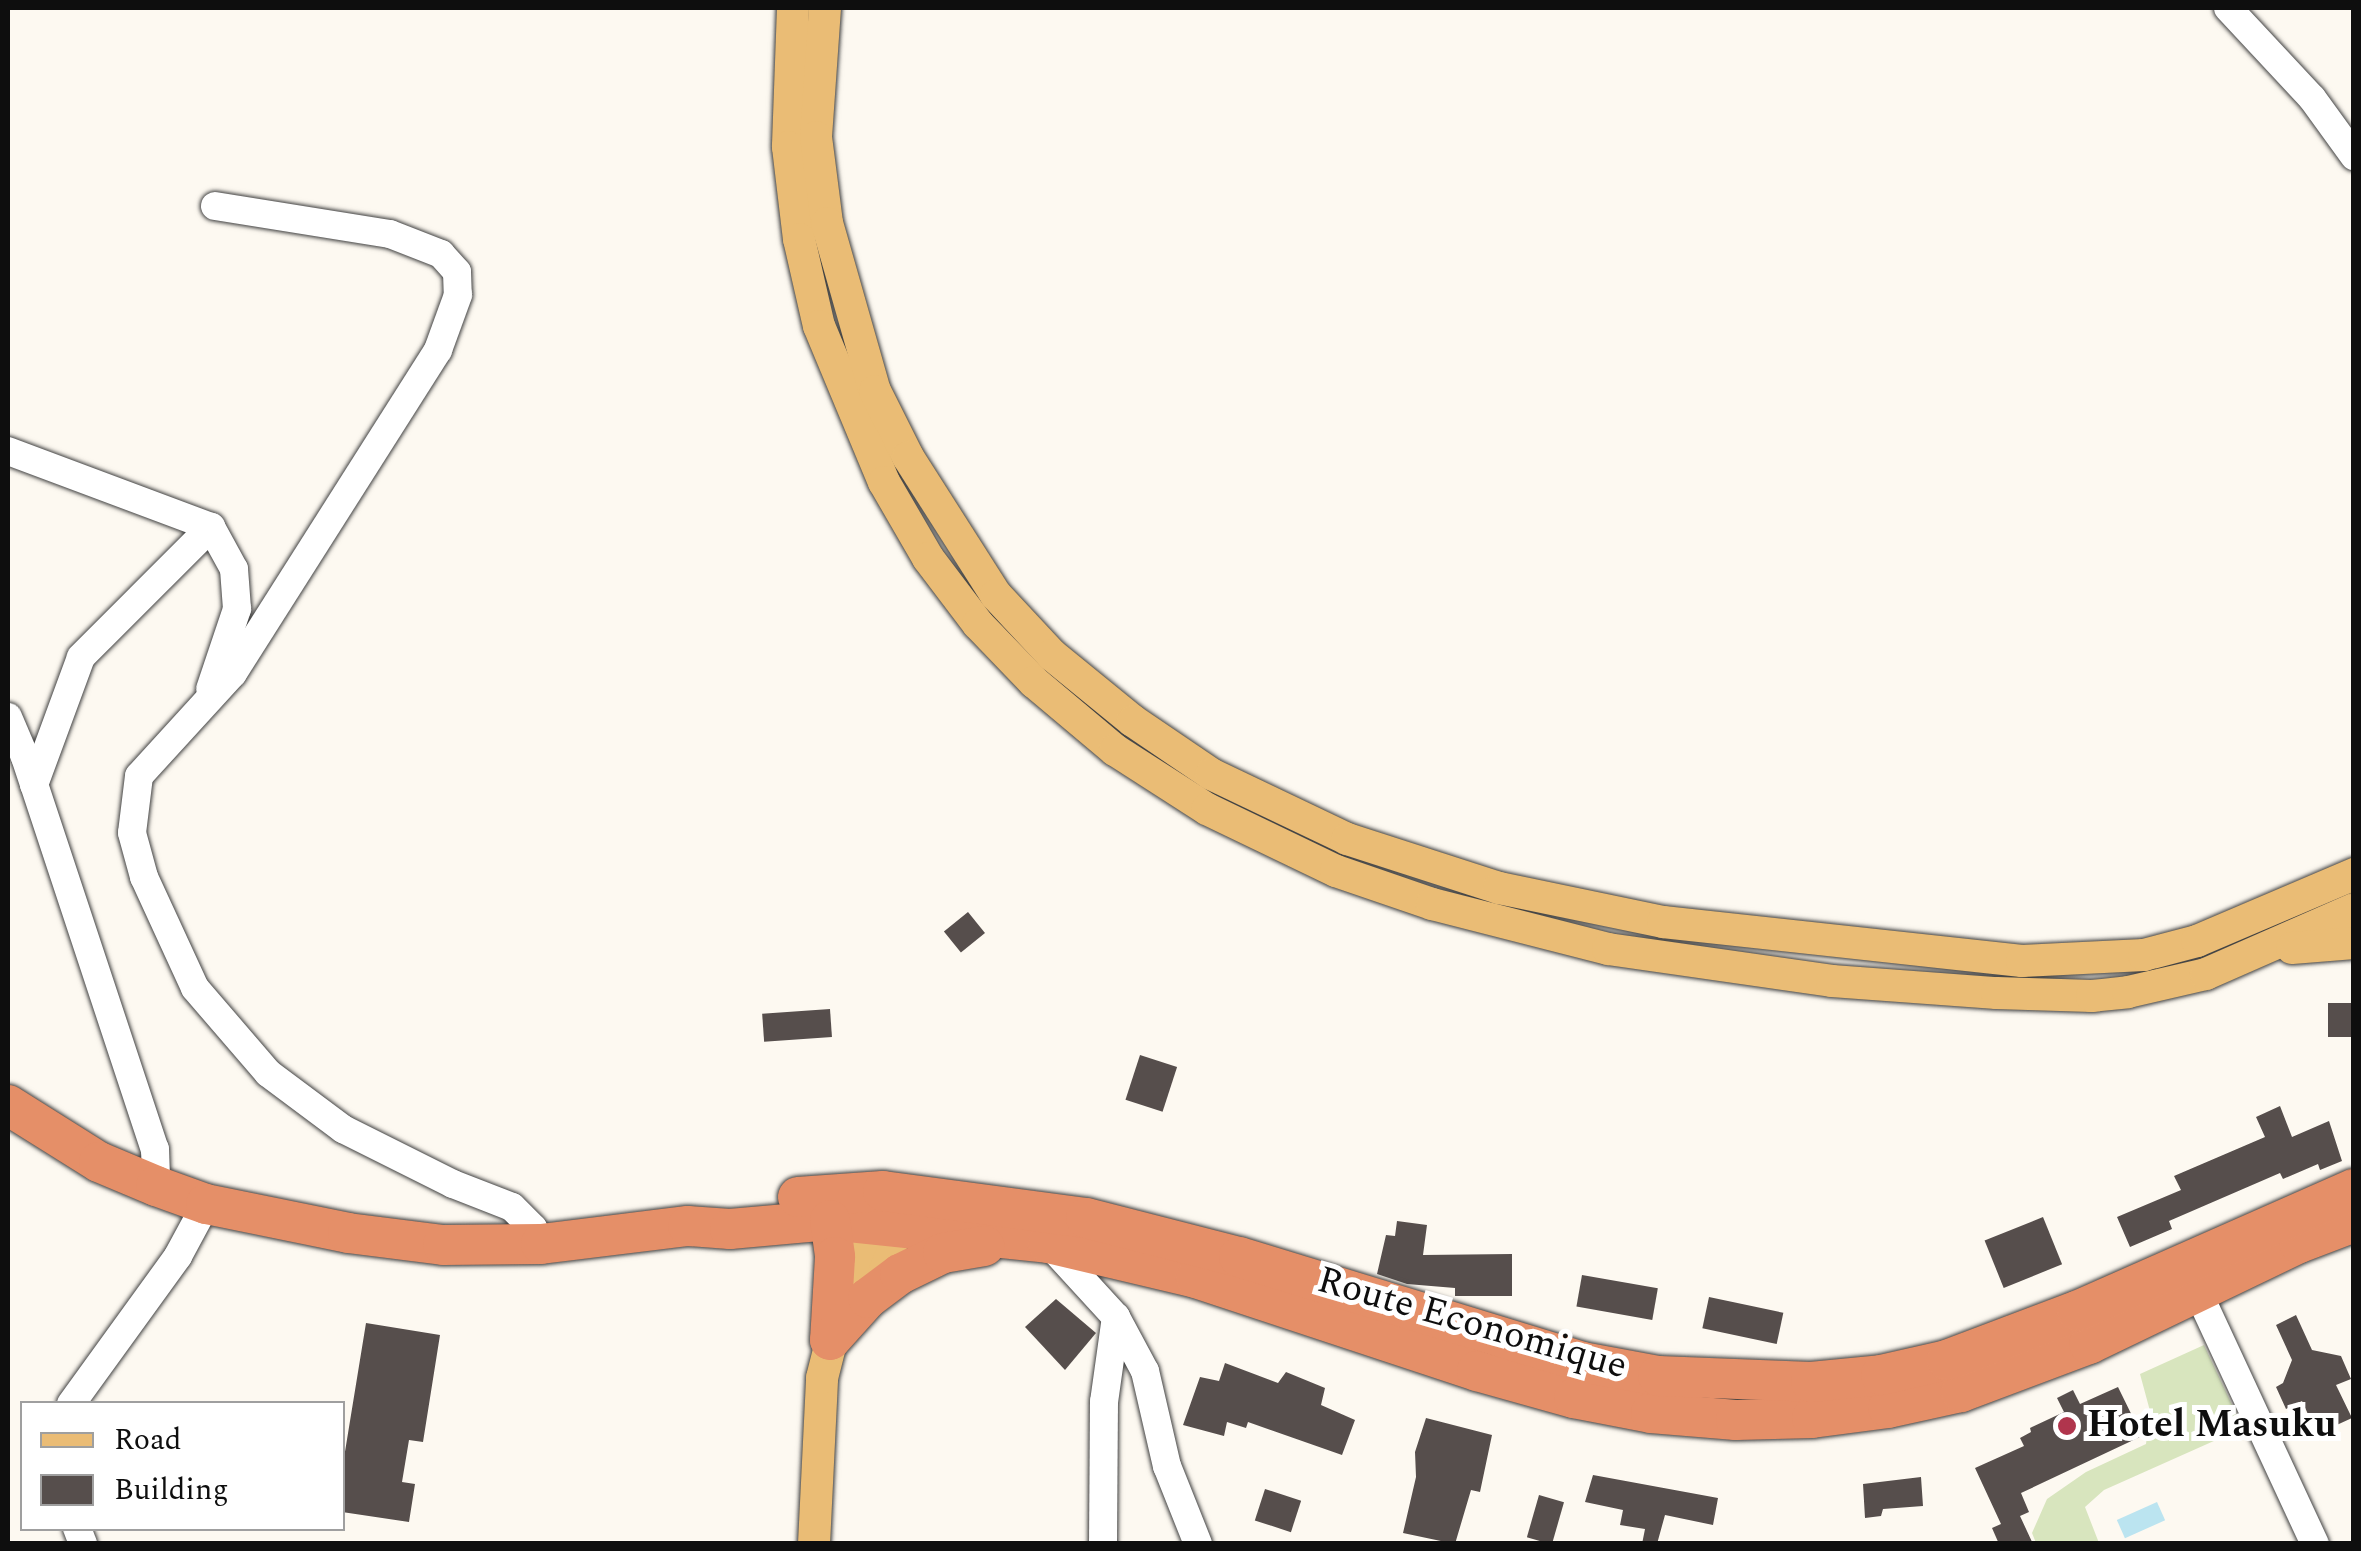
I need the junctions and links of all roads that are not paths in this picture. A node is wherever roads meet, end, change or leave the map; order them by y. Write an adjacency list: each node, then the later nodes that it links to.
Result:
1 (794, 8): 14 (main road)
2 (825, 8): 11 (main road)
3 (2228, 8): 4 (street)
4 (2354, 156)
5 (216, 206): 8 (street)
6 (8, 451): 7 (street)
7 (211, 527): 8 (street); 10 (street)
8 (204, 705): 24 (street)
9 (8, 717): 10 (street)
10 (34, 785): 16 (street)
11 (2354, 874)
12 (2354, 909): 14 (main road)
13 (2354, 943): 14 (main road)
14 (2206, 974)
15 (8, 1105): 16 (highway, Route Economique)
16 (156, 1186): 18 (highway, Route Economique)
17 (2354, 1189): 26 (highway, Route Economique)
18 (206, 1204): 24 (highway, Route Economique); 29 (street)
19 (893, 1208): 20 (highway, Route Economique); 22 (highway, Route Economique); 23 (highway, Route Economique); 25 (highway, Route Economique); 28 (main road)
20 (830, 1220): 22 (highway, Route Economique); 28 (highway)
21 (2354, 1222): 26 (highway, Route Economique)
22 (688, 1226): 24 (highway, Route Economique)
23 (1042, 1243): 25 (highway, Route Economique); 27 (street); 28 (highway)
24 (541, 1244)
25 (1236, 1274): 26 (highway, Route Economique)
26 (2190, 1276): 33 (street)
27 (1116, 1317): 31 (street); 32 (street)
28 (830, 1340): 30 (main road)
29 (73, 1401)
30 (814, 1544)
31 (1103, 1544)
32 (1198, 1544)
33 (2316, 1544)

